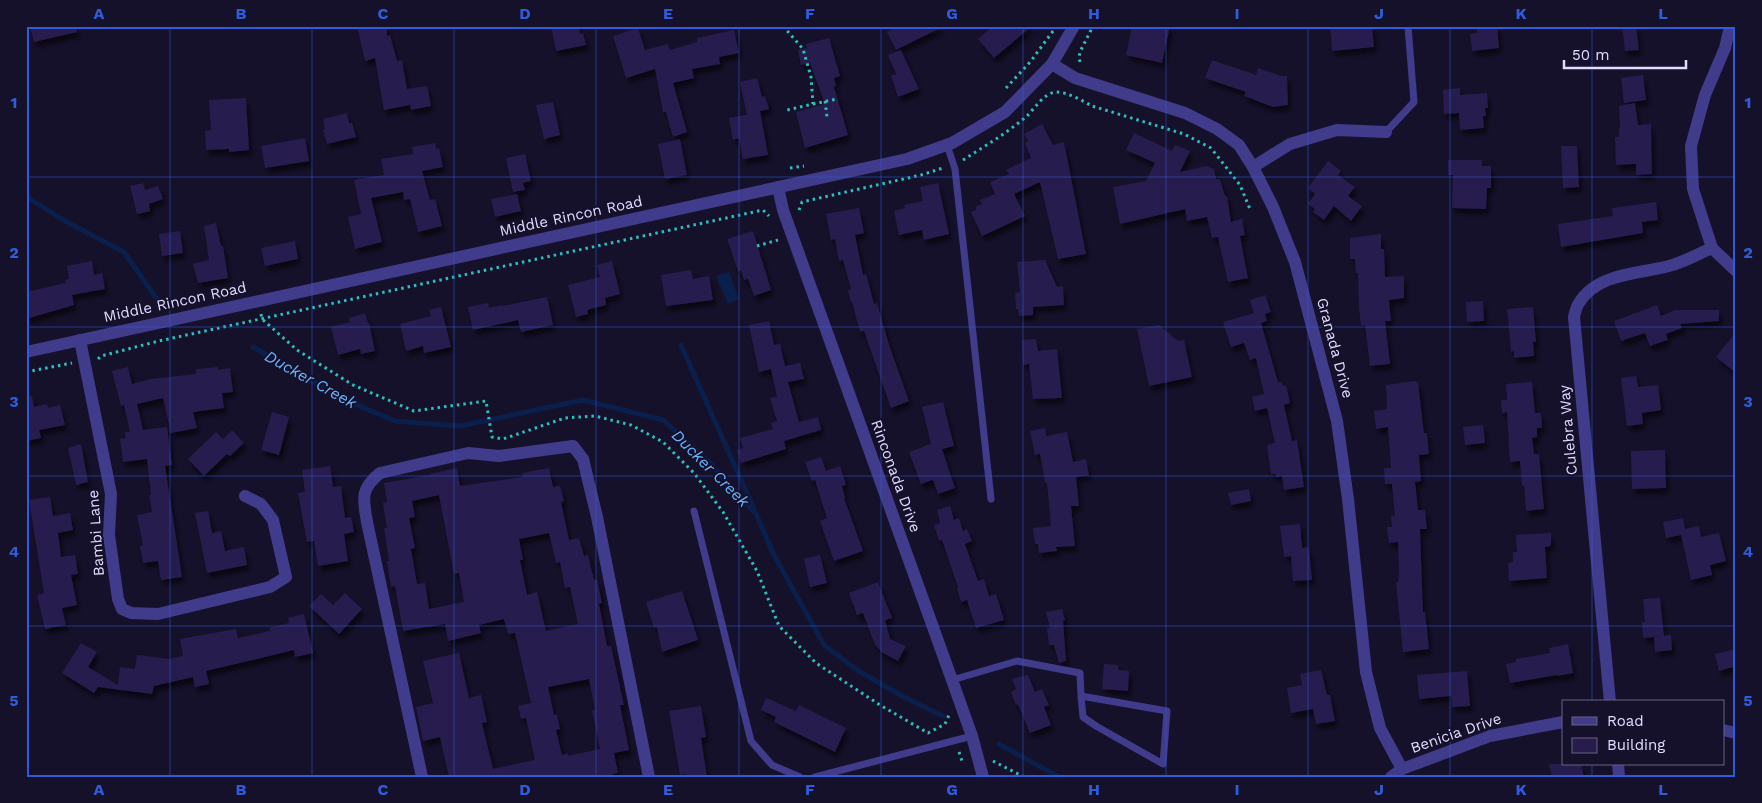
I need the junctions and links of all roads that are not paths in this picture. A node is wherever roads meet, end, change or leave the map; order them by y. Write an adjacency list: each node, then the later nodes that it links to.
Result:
1 (1074, 26): 4 (street, Middle Rincon Road)
2 (1408, 26): 5 (lane)
3 (1730, 26): 9 (street)
4 (1052, 64): 6 (street, Middle Rincon Road); 7 (street, Granada Drive)
5 (1386, 132): 7 (street)
6 (947, 145): 8 (street, Middle Rincon Road); 14 (lane)
7 (1253, 167): 21 (street, Granada Drive)
8 (778, 187): 11 (street, Middle Rincon Road); 16 (street, Rinconada Drive)
9 (1712, 248): 10 (street); 18 (street, Culebra Way)
10 (1736, 271)
11 (80, 340): 12 (street, Middle Rincon Road); 13 (street, Bambi Lane)
12 (26, 352)
13 (245, 496)
14 (991, 499)
15 (694, 511): 24 (lane)
16 (952, 680): 17 (lane); 20 (street, Rinconada Drive)
17 (1081, 696): 17 (lane)
18 (1610, 700)
19 (1562, 722): 21 (street, Benicia Drive)
20 (972, 736): 25 (lane); 26 (street, Rinconada Drive)
21 (1397, 773)
22 (422, 777): 23 (street)
23 (649, 777)
24 (800, 777)
25 (815, 777)
26 (983, 777)

